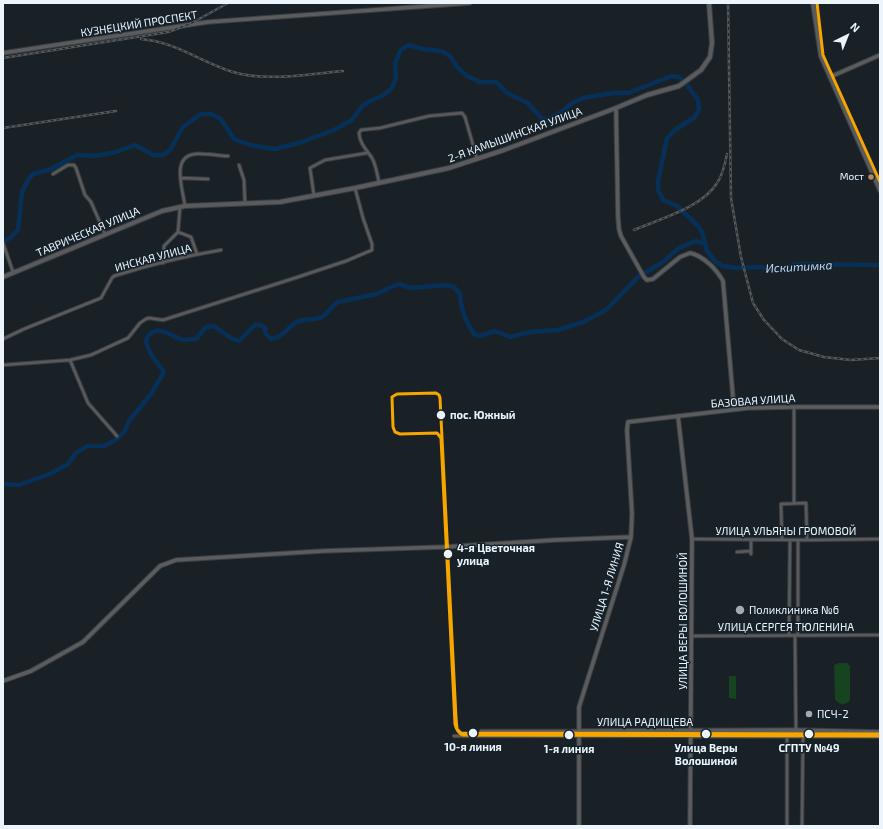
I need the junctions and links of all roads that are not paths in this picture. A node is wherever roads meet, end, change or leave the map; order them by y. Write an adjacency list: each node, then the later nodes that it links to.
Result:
1 (470, 3): 4 (street, КУЗНЕЦКИЙ ПРОСПЕКТ)
2 (710, 3): 7 (main road, 2-Я КАМЫШИНСКАЯ УЛИЦА)
3 (813, 3): 6 (main road)
4 (3, 53)
5 (880, 55): 6 (street)
6 (830, 77): 17 (main road)
7 (616, 108): 10 (main road, 2-Я КАМЫШИНСКАЯ УЛИЦА); 34 (street)
8 (367, 152): 10 (street); 15 (street); 18 (street)
9 (228, 156): 13 (street)
10 (477, 159): 15 (main road, 2-Я КАМЫШИНСКАЯ УЛИЦА)
11 (240, 165): 19 (street)
12 (53, 174): 22 (street)
13 (181, 178): 14 (street); 20 (street)
14 (208, 179)
15 (379, 182): 16 (main road, 2-Я КАМЫШИНСКАЯ УЛИЦА)
16 (355, 188): 18 (main road, 2-Я КАМЫШИНСКАЯ УЛИЦА); 30 (street)
17 (880, 190)
18 (314, 196): 19 (main road, 2-Я КАМЫШИНСКАЯ УЛИЦА)
19 (245, 203): 20 (main road, 2-Я КАМЫШИНСКАЯ УЛИЦА)
20 (183, 206): 21 (street); 22 (main road, ТАВРИЧЕСКАЯ УЛИЦА)
21 (178, 232): 25 (street); 26 (street)
22 (106, 234): 27 (main road, ТАВРИЧЕСКАЯ УЛИЦА)
23 (4, 244): 27 (street)
24 (221, 250): 25 (street, ИНСКАЯ УЛИЦА)
25 (197, 254): 26 (street, ИНСКАЯ УЛИЦА)
26 (163, 263): 29 (street, ИНСКАЯ УЛИЦА)
27 (13, 272): 28 (main road, ТАВРИЧЕСКАЯ УЛИЦА)
28 (3, 277)
29 (3, 339)
30 (70, 360): 31 (street); 37 (street)
31 (3, 365)
32 (794, 407): 33 (street, БАЗОВАЯ УЛИЦА); 34 (street, БАЗОВАЯ УЛИЦА); 38 (street)
33 (880, 407)
34 (734, 409): 35 (street, БАЗОВАЯ УЛИЦА)
35 (678, 416): 36 (street, БАЗОВАЯ УЛИЦА); 40 (street, УЛИЦА ВЕРЫ ВОЛОШИНОЙ)
36 (628, 422): 39 (street, УЛИЦА 1-Я ЛИНИЯ)
37 (117, 436)
38 (794, 503): 43 (street); 46 (street)
39 (631, 536): 52 (street); 56 (street, УЛИЦА 1-Я ЛИНИЯ)
40 (692, 539): 42 (street, УЛИЦА УЛЬЯНЫ ГРОМОВОЙ); 51 (street, УЛИЦА ВЕРЫ ВОЛОШИНОЙ)
41 (880, 539): 46 (street, УЛИЦА УЛЬЯНЫ ГРОМОВОЙ)
42 (751, 540): 43 (street, УЛИЦА УЛЬЯНЫ ГРОМОВОЙ); 47 (street)
43 (782, 540): 44 (street, УЛИЦА УЛЬЯНЫ ГРОМОВОЙ)
44 (790, 540): 45 (street, УЛИЦА УЛЬЯНЫ ГРОМОВОЙ); 48 (street)
45 (798, 540): 46 (street, УЛИЦА УЛЬЯНЫ ГРОМОВОЙ); 49 (street)
46 (807, 540)
47 (738, 552)
48 (790, 635): 49 (street, УЛИЦА СЕРГЕЯ ТЮЛЕНИНА); 51 (street, УЛИЦА СЕРГЕЯ ТЮЛЕНИНА)
49 (796, 635): 50 (street, УЛИЦА СЕРГЕЯ ТЮЛЕНИНА); 54 (street)
50 (880, 635)
51 (692, 636): 57 (street, УЛИЦА ВЕРЫ ВОЛОШИНОЙ)
52 (3, 681)
53 (787, 730): 54 (street, УЛИЦА РАДИЩЕВА); 57 (street, УЛИЦА РАДИЩЕВА); 62 (street)
54 (796, 730): 58 (street, УЛИЦА РАДИЩЕВА); 63 (street)
55 (480, 731): 56 (street)
56 (579, 731): 57 (street, УЛИЦА РАДИЩЕВА); 60 (street, УЛИЦА 1-Я ЛИНИЯ)
57 (690, 731): 61 (street, УЛИЦА ВЕРЫ ВОЛОШИНОЙ)
58 (880, 732)
59 (454, 736): 60 (street, УЛИЦА РАДИЩЕВА)
60 (579, 736): 61 (street, УЛИЦА РАДИЩЕВА); 66 (street)
61 (690, 736): 62 (street, УЛИЦА РАДИЩЕВА); 67 (street, УЛИЦА ВЕРЫ ВОЛОШИНОЙ)
62 (787, 736): 63 (street, УЛИЦА РАДИЩЕВА); 68 (street)
63 (796, 736): 64 (street, УЛИЦА РАДИЩЕВА)
64 (803, 736): 65 (street, УЛИЦА РАДИЩЕВА); 69 (street)
65 (880, 736)
66 (580, 826)
67 (690, 826)
68 (787, 826)
69 (802, 826)

